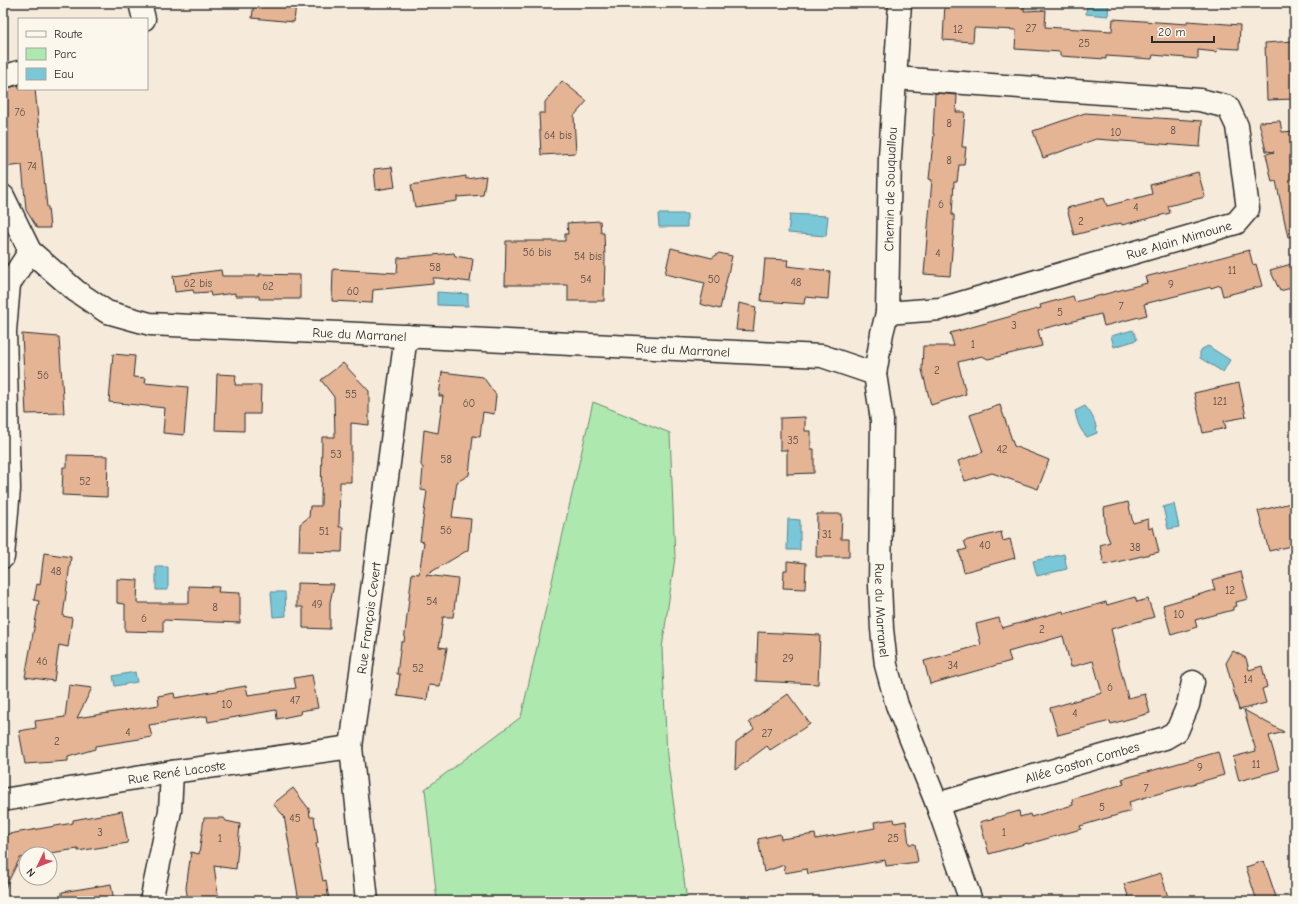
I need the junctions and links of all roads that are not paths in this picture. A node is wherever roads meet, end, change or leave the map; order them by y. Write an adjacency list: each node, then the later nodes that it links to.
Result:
1 (140, 3): 3 (street)
2 (900, 3): 6 (street, Chemin de Souquallou)
3 (144, 18)
4 (18, 72): 5 (street)
5 (3, 77)
6 (895, 78): 9 (street, Chemin de Souquallou); 9 (street, Rue Alain Mimoune)
7 (3, 196): 8 (street, Rue du Marranel)
8 (30, 251): 10 (street, Rue du Marranel); 12 (street)
9 (888, 313): 11 (street, Chemin de Souquallou)
10 (406, 336): 11 (street, Rue du Marranel); 15 (street, Rue François Cevert)
11 (875, 374): 18 (street, Rue du Marranel)
12 (5, 422): 13 (street)
13 (3, 557)
14 (1193, 682): 18 (street, Allée Gaston Combes)
15 (351, 747): 16 (street, Rue René Lacoste); 20 (street, Rue François Cevert)
16 (172, 772): 17 (street, Rue René Lacoste); 19 (street)
17 (3, 800)
18 (937, 804): 21 (street, Rue du Marranel)
19 (151, 901)
20 (367, 901)
21 (971, 901)

